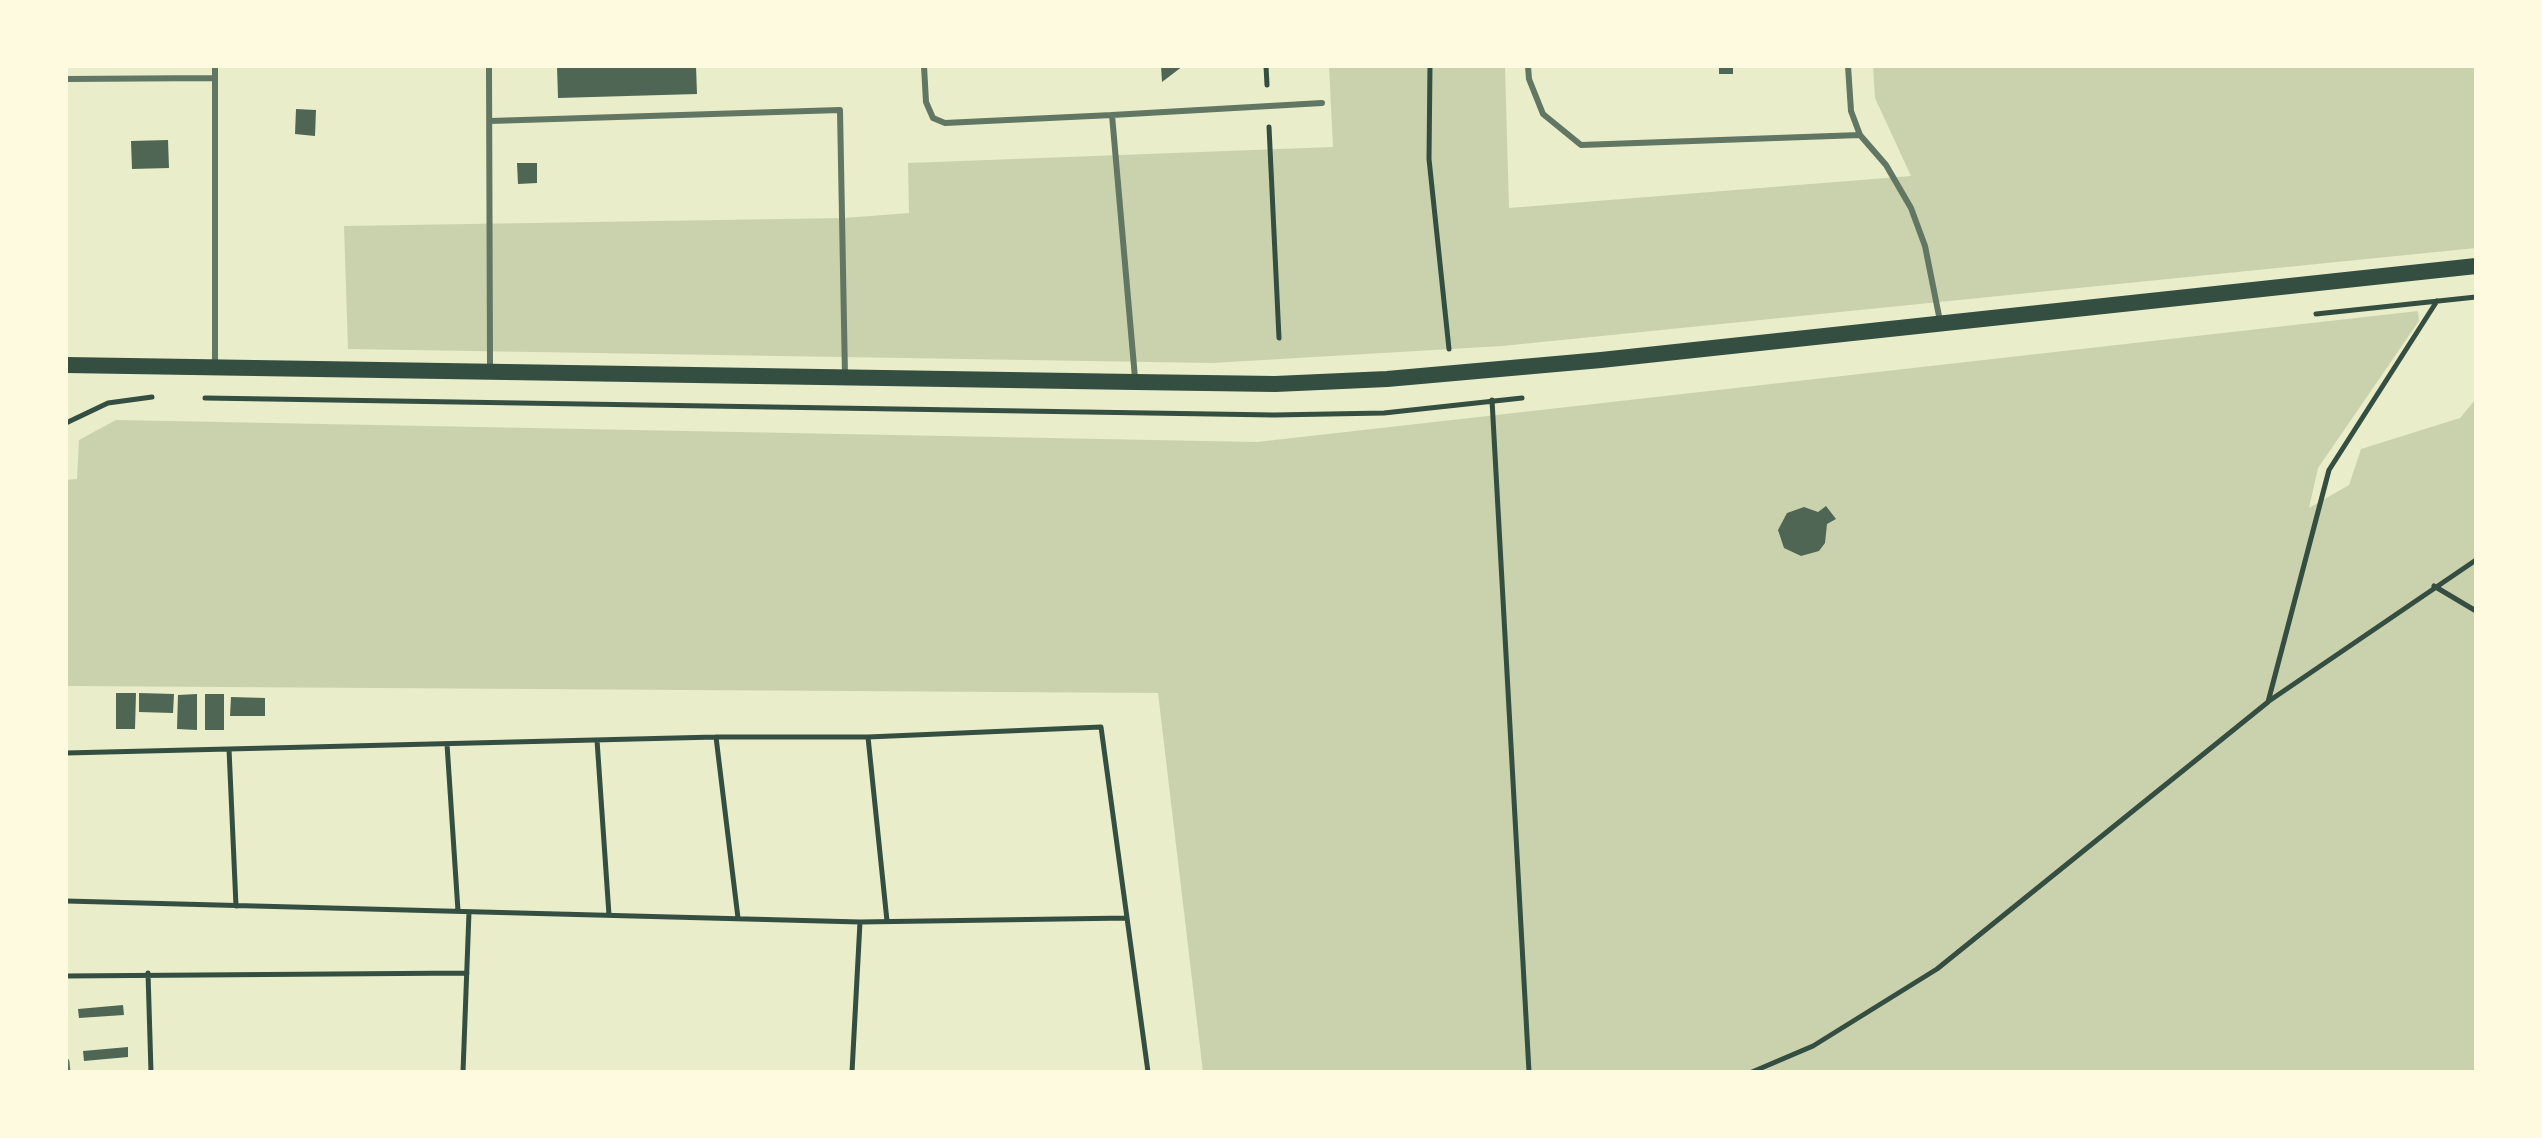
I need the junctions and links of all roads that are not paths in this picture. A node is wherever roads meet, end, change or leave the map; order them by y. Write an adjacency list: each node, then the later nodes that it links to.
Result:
1 (215, 66): 6 (lane)
2 (489, 66): 10 (lane)
3 (924, 66): 9 (lane)
4 (1528, 66): 11 (lane)
5 (1848, 66): 11 (lane)
6 (215, 78): 7 (lane); 15 (lane)
7 (66, 79)
8 (1322, 103): 9 (lane)
9 (1112, 115): 18 (lane)
10 (490, 121): 16 (lane); 17 (lane)
11 (1860, 135): 13 (lane)
12 (2476, 266): 13 (main road)
13 (1941, 325): 18 (main road)
14 (66, 365): 15 (main road)
15 (215, 365): 16 (main road)
16 (490, 369): 17 (main road)
17 (845, 376): 18 (main road)
18 (1135, 382)
19 (66, 1062): 20 (street)
20 (67, 1072)

